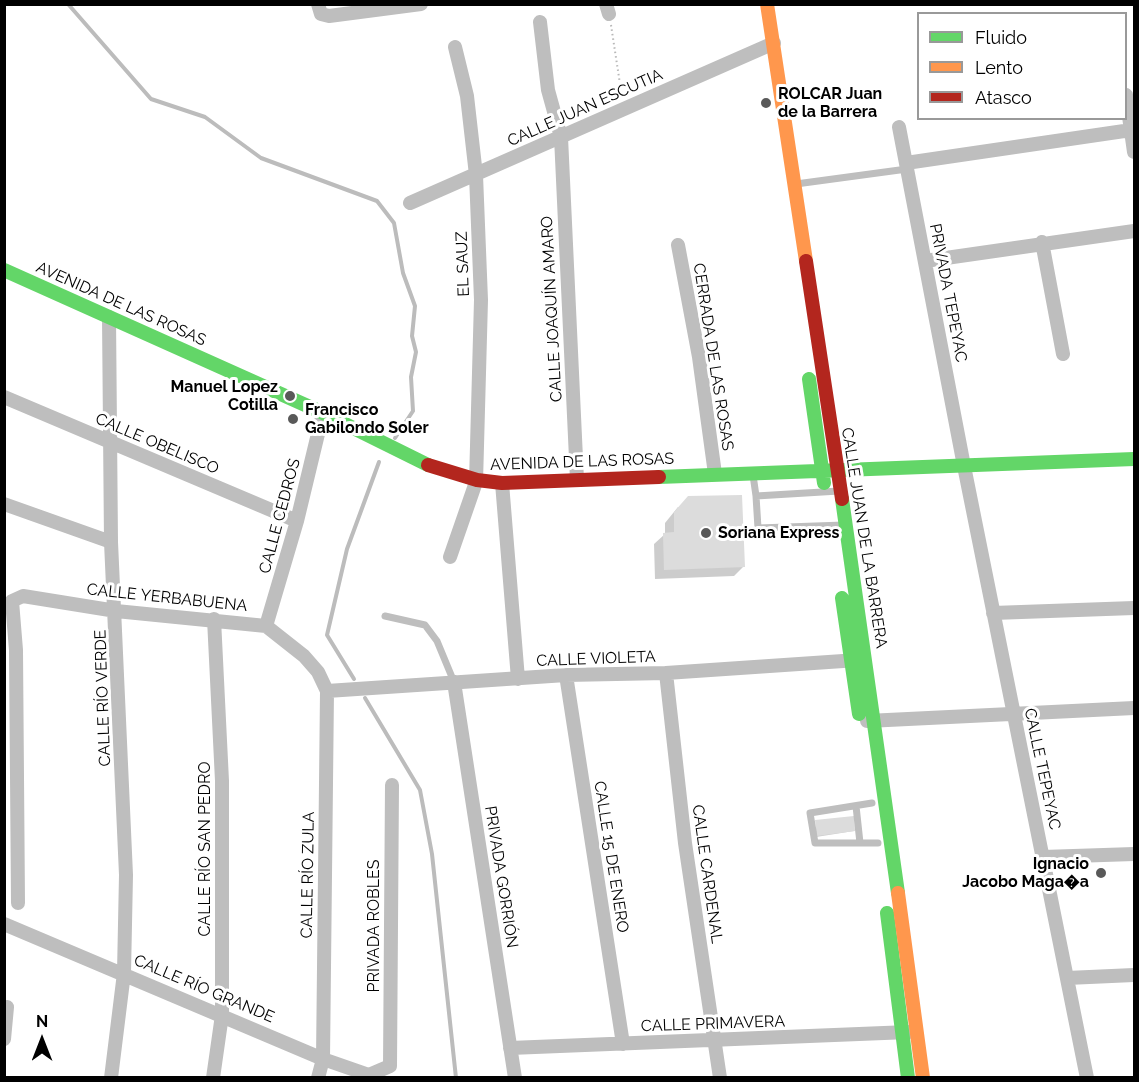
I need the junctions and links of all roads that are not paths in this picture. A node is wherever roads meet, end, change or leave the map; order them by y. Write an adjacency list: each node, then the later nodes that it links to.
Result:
1 (421, 4): 4 (street)
2 (757, 4): 7 (main road, CALLE JUAN DE LA BARRERA)
3 (767, 4): 7 (main road, CALLE JUAN DE LA BARRERA)
4 (404, 6): 5 (street)
5 (320, 9)
6 (540, 22): 12 (street, CALLE JOAQUÍN AMARO)
7 (768, 44): 12 (street, CALLE JUAN ESCUTIA); 16 (main road, CALLE JUAN DE LA BARRERA); 30 (main road, CALLE JUAN DE LA BARRERA)
8 (455, 47): 15 (street, EL SAUZ)
9 (1127, 107): 11 (street)
10 (899, 127): 14 (street, PRIVADA TEPEYAC)
11 (1131, 130): 13 (street); 14 (street)
12 (561, 137): 15 (street, CALLE JUAN ESCUTIA); 33 (street, CALLE JOAQUÍN AMARO)
13 (1134, 152)
14 (907, 166): 16 (lane); 21 (street, PRIVADA TEPEYAC)
15 (476, 175): 17 (street, CALLE JUAN ESCUTIA); 34 (street, EL SAUZ)
16 (794, 184): 30 (main road, CALLE JUAN DE LA BARRERA)
17 (410, 203)
18 (1134, 231): 19 (street)
19 (1042, 242): 21 (street); 24 (street)
20 (678, 245): 32 (street, CERRADA DE LAS ROSAS)
21 (925, 261): 29 (street, PRIVADA TEPEYAC)
22 (4, 270): 23 (main road, AVENIDA DE LAS ROSAS)
23 (109, 317): 26 (main road, AVENIDA DE LAS ROSAS); 27 (street, CALLE RÍO VERDE)
24 (1063, 354)
25 (4, 397): 27 (street, CALLE OBELISCO)
26 (323, 413): 34 (main road, AVENIDA DE LAS ROSAS); 39 (street, CALLE CEDROS)
27 (110, 442): 39 (street, CALLE OBELISCO); 40 (street, CALLE RÍO VERDE)
28 (1134, 459): 29 (main road, AVENIDA DE LAS ROSAS)
29 (964, 466): 30 (main road, AVENIDA DE LAS ROSAS); 44 (street, CALLE TEPEYAC)
30 (829, 470): 31 (main road, AVENIDA DE LAS ROSAS); 38 (main road, CALLE JUAN DE LA BARRERA)
31 (753, 472): 32 (main road, AVENIDA DE LAS ROSAS); 36 (lane)
32 (715, 474): 33 (main road, AVENIDA DE LAS ROSAS)
33 (577, 480): 35 (main road, AVENIDA DE LAS ROSAS)
34 (476, 482): 35 (main road, AVENIDA DE LAS ROSAS); 41 (street, EL SAUZ)
35 (502, 483): 52 (street)
36 (756, 496): 38 (lane); 38 (lane)
37 (4, 504): 40 (street)
38 (833, 508): 49 (main road, CALLE JUAN DE LA BARRERA)
39 (297, 521): 47 (street, CALLE CEDROS)
40 (111, 542): 43 (street, CALLE RÍO VERDE)
41 (450, 557)
42 (1134, 608): 44 (street)
43 (116, 611): 46 (street, CALLE YERBABUENA); 48 (street, CALLE YERBABUENA); 68 (street, CALLE RÍO VERDE)
44 (993, 613): 56 (street, CALLE TEPEYAC)
45 (385, 616): 53 (lane)
46 (214, 619): 47 (street, CALLE YERBABUENA); 72 (street, CALLE RÍO SAN PEDRO)
47 (266, 626): 54 (street, CALLE YERBABUENA)
48 (10, 648): 66 (street)
49 (859, 660): 50 (street, CALLE VIOLETA); 57 (main road, CALLE JUAN DE LA BARRERA)
50 (666, 673): 51 (street, CALLE VIOLETA); 76 (street, CALLE CARDENAL)
51 (566, 675): 52 (street, CALLE VIOLETA); 77 (street, CALLE 15 DE ENERO)
52 (518, 679): 53 (street, CALLE VIOLETA)
53 (454, 682): 54 (street, CALLE VIOLETA); 78 (street, PRIVADA GORRIÓN)
54 (327, 691): 79 (street, CALLE RÍO ZULA)
55 (1134, 708): 56 (street)
56 (1014, 714): 57 (street); 65 (street, CALLE TEPEYAC)
57 (867, 721): 59 (main road, CALLE JUAN DE LA BARRERA); 61 (main road, CALLE JUAN DE LA BARRERA)
58 (392, 785): 80 (street, PRIVADA ROBLES)
59 (872, 803): 60 (lane); 61 (main road, CALLE JUAN DE LA BARRERA)
60 (856, 806): 62 (lane); 62 (lane)
61 (881, 818): 63 (main road, CALLE JUAN DE LA BARRERA); 74 (main road, CALLE JUAN DE LA BARRERA)
62 (861, 843): 63 (lane)
63 (878, 843): 73 (main road, CALLE JUAN DE LA BARRERA)
64 (1134, 854): 65 (street)
65 (1043, 857): 70 (street, CALLE TEPEYAC)
66 (18, 903)
67 (4, 924): 68 (street, CALLE RÍO GRANDE)
68 (124, 973): 72 (street, CALLE RÍO GRANDE); 81 (street, CALLE RÍO VERDE)
69 (1134, 975): 70 (street)
70 (1067, 978): 88 (street, CALLE TEPEYAC)
71 (7, 1007): 75 (street)
72 (222, 1015): 79 (street, CALLE RÍO GRANDE); 82 (street, CALLE RÍO SAN PEDRO)
73 (902, 1032): 74 (street, CALLE PRIMAVERA); 76 (street, CALLE PRIMAVERA); 86 (main road, CALLE JUAN DE LA BARRERA)
74 (917, 1032): 87 (main road, CALLE JUAN DE LA BARRERA)
75 (4, 1039)
76 (714, 1040): 77 (street, CALLE PRIMAVERA); 85 (street, CALLE CARDENAL)
77 (623, 1044): 78 (street, CALLE PRIMAVERA)
78 (510, 1048): 84 (street, PRIVADA GORRIÓN)
79 (322, 1059): 80 (street, CALLE RÍO GRANDE); 83 (street, CALLE RÍO ZULA)
80 (390, 1066)
81 (111, 1077)
82 (213, 1077)
83 (318, 1077)
84 (515, 1077)
85 (720, 1077)
86 (908, 1077)
87 (923, 1077)
88 (1087, 1077)

